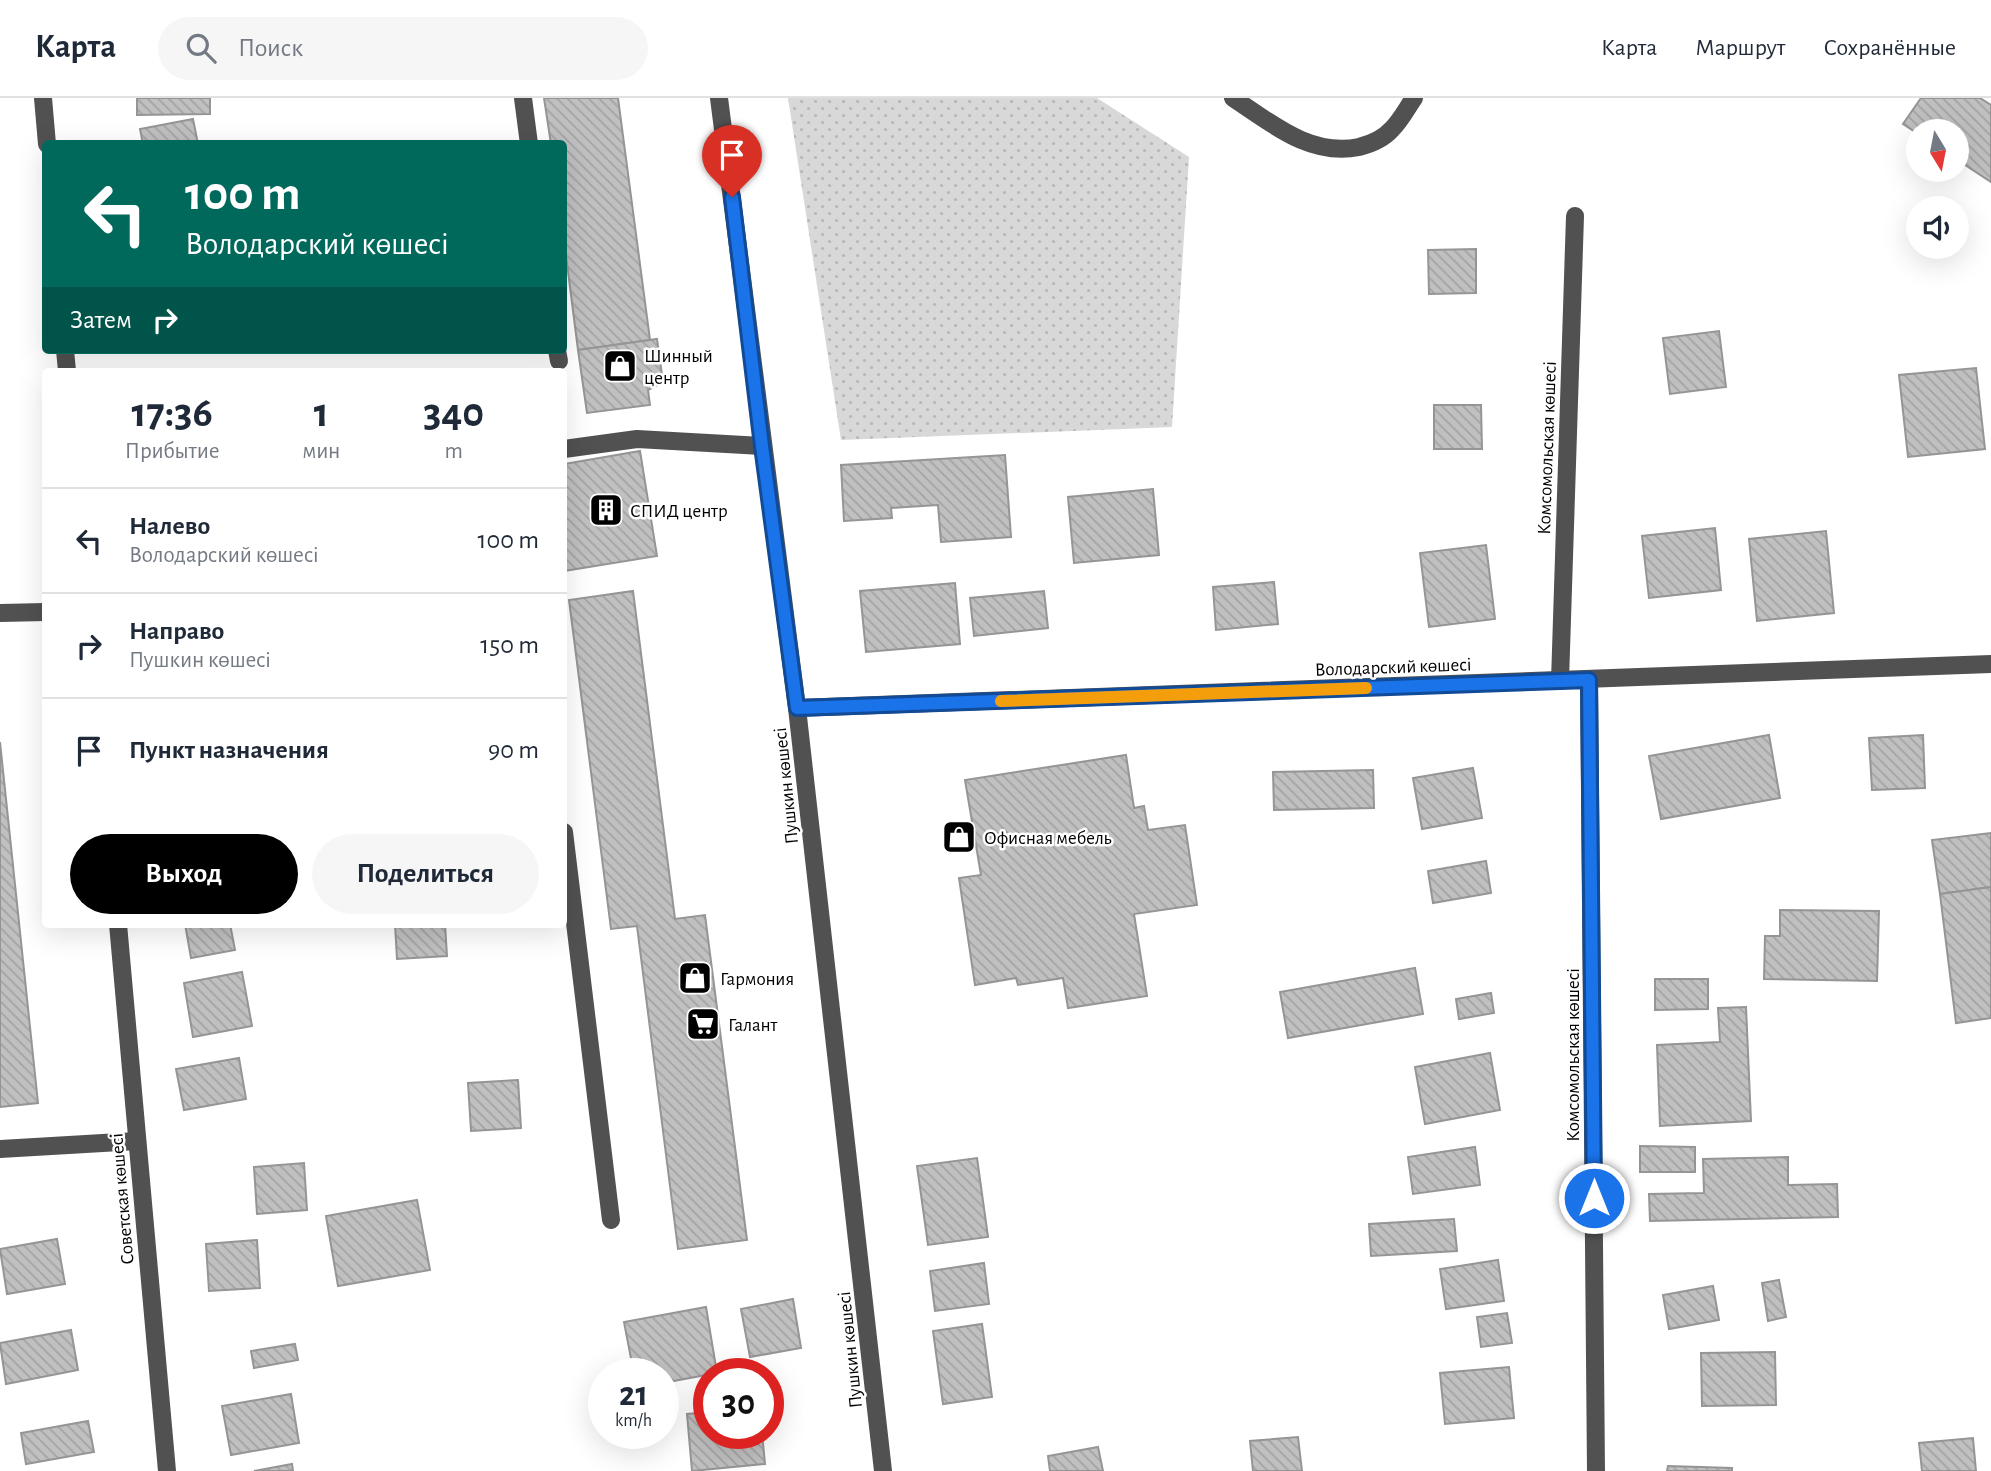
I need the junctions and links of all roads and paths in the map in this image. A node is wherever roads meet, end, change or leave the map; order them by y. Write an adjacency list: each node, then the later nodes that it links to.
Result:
1 (43, 98): 6 (street)
2 (523, 98): 7 (street)
3 (719, 98): 9 (street, Пушкин көшесі)
4 (1233, 98): 5 (street)
5 (1414, 98)
6 (47, 140)
7 (528, 140)
8 (1575, 216): 15 (street, Комсомольская көшесі)
9 (762, 446): 10 (street); 16 (street, Пушкин көшесі)
10 (567, 449)
11 (42, 612): 12 (street)
12 (0, 613)
13 (1991, 664): 14 (street, Володарский көшесі)
14 (1589, 680): 15 (street, Володарский көшесі); 24 (street, Комсомольская көшесі)
15 (1560, 681): 16 (street, Володарский көшесі)
16 (797, 708): 23 (street, Пушкин көшесі)
17 (567, 857): 21 (street)
18 (118, 928): 19 (street, Советская көшесі)
19 (137, 1140): 20 (street); 22 (street, Советская көшесі)
20 (0, 1149)
21 (611, 1220)
22 (167, 1471)
23 (884, 1471)
24 (1596, 1471)

